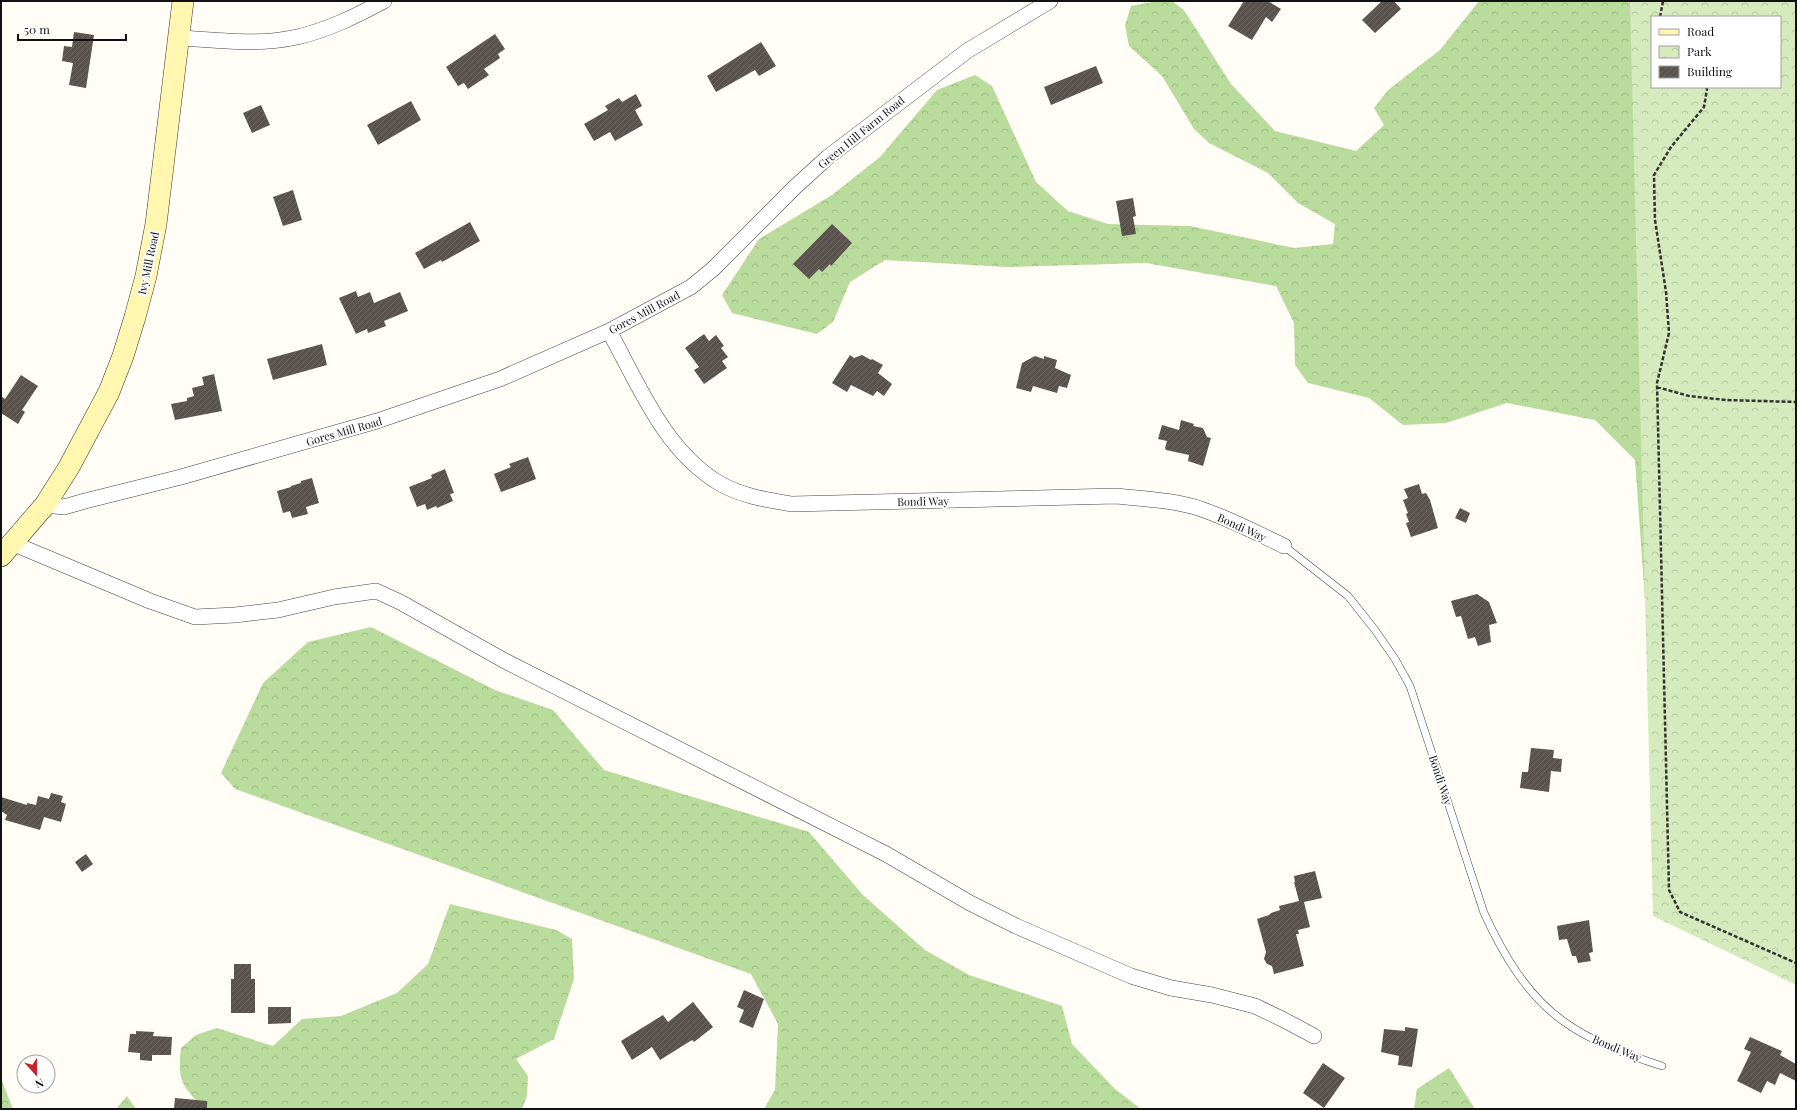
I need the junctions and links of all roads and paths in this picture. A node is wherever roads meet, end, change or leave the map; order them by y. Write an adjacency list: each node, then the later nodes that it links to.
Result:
1 (183, 1): 6 (street, Ivy Mill Road)
2 (384, 1): 6 (street)
3 (1050, 1): 8 (street, Green Hill Farm Road)
4 (1663, 1): 5 (path)
5 (1660, 16)
6 (179, 38): 12 (street, Ivy Mill Road)
7 (1706, 88): 10 (path)
8 (691, 287): 9 (street, Gores Mill Road)
9 (609, 331): 12 (street, Gores Mill Road); 13 (street, Bondi Way)
10 (1657, 387): 11 (path); 15 (path)
11 (1796, 402)
12 (45, 505): 14 (street)
13 (1284, 546): 17 (lane, Bondi Way)
14 (7, 550): 16 (street)
15 (1796, 963)
16 (1314, 1036)
17 (1662, 1066)

